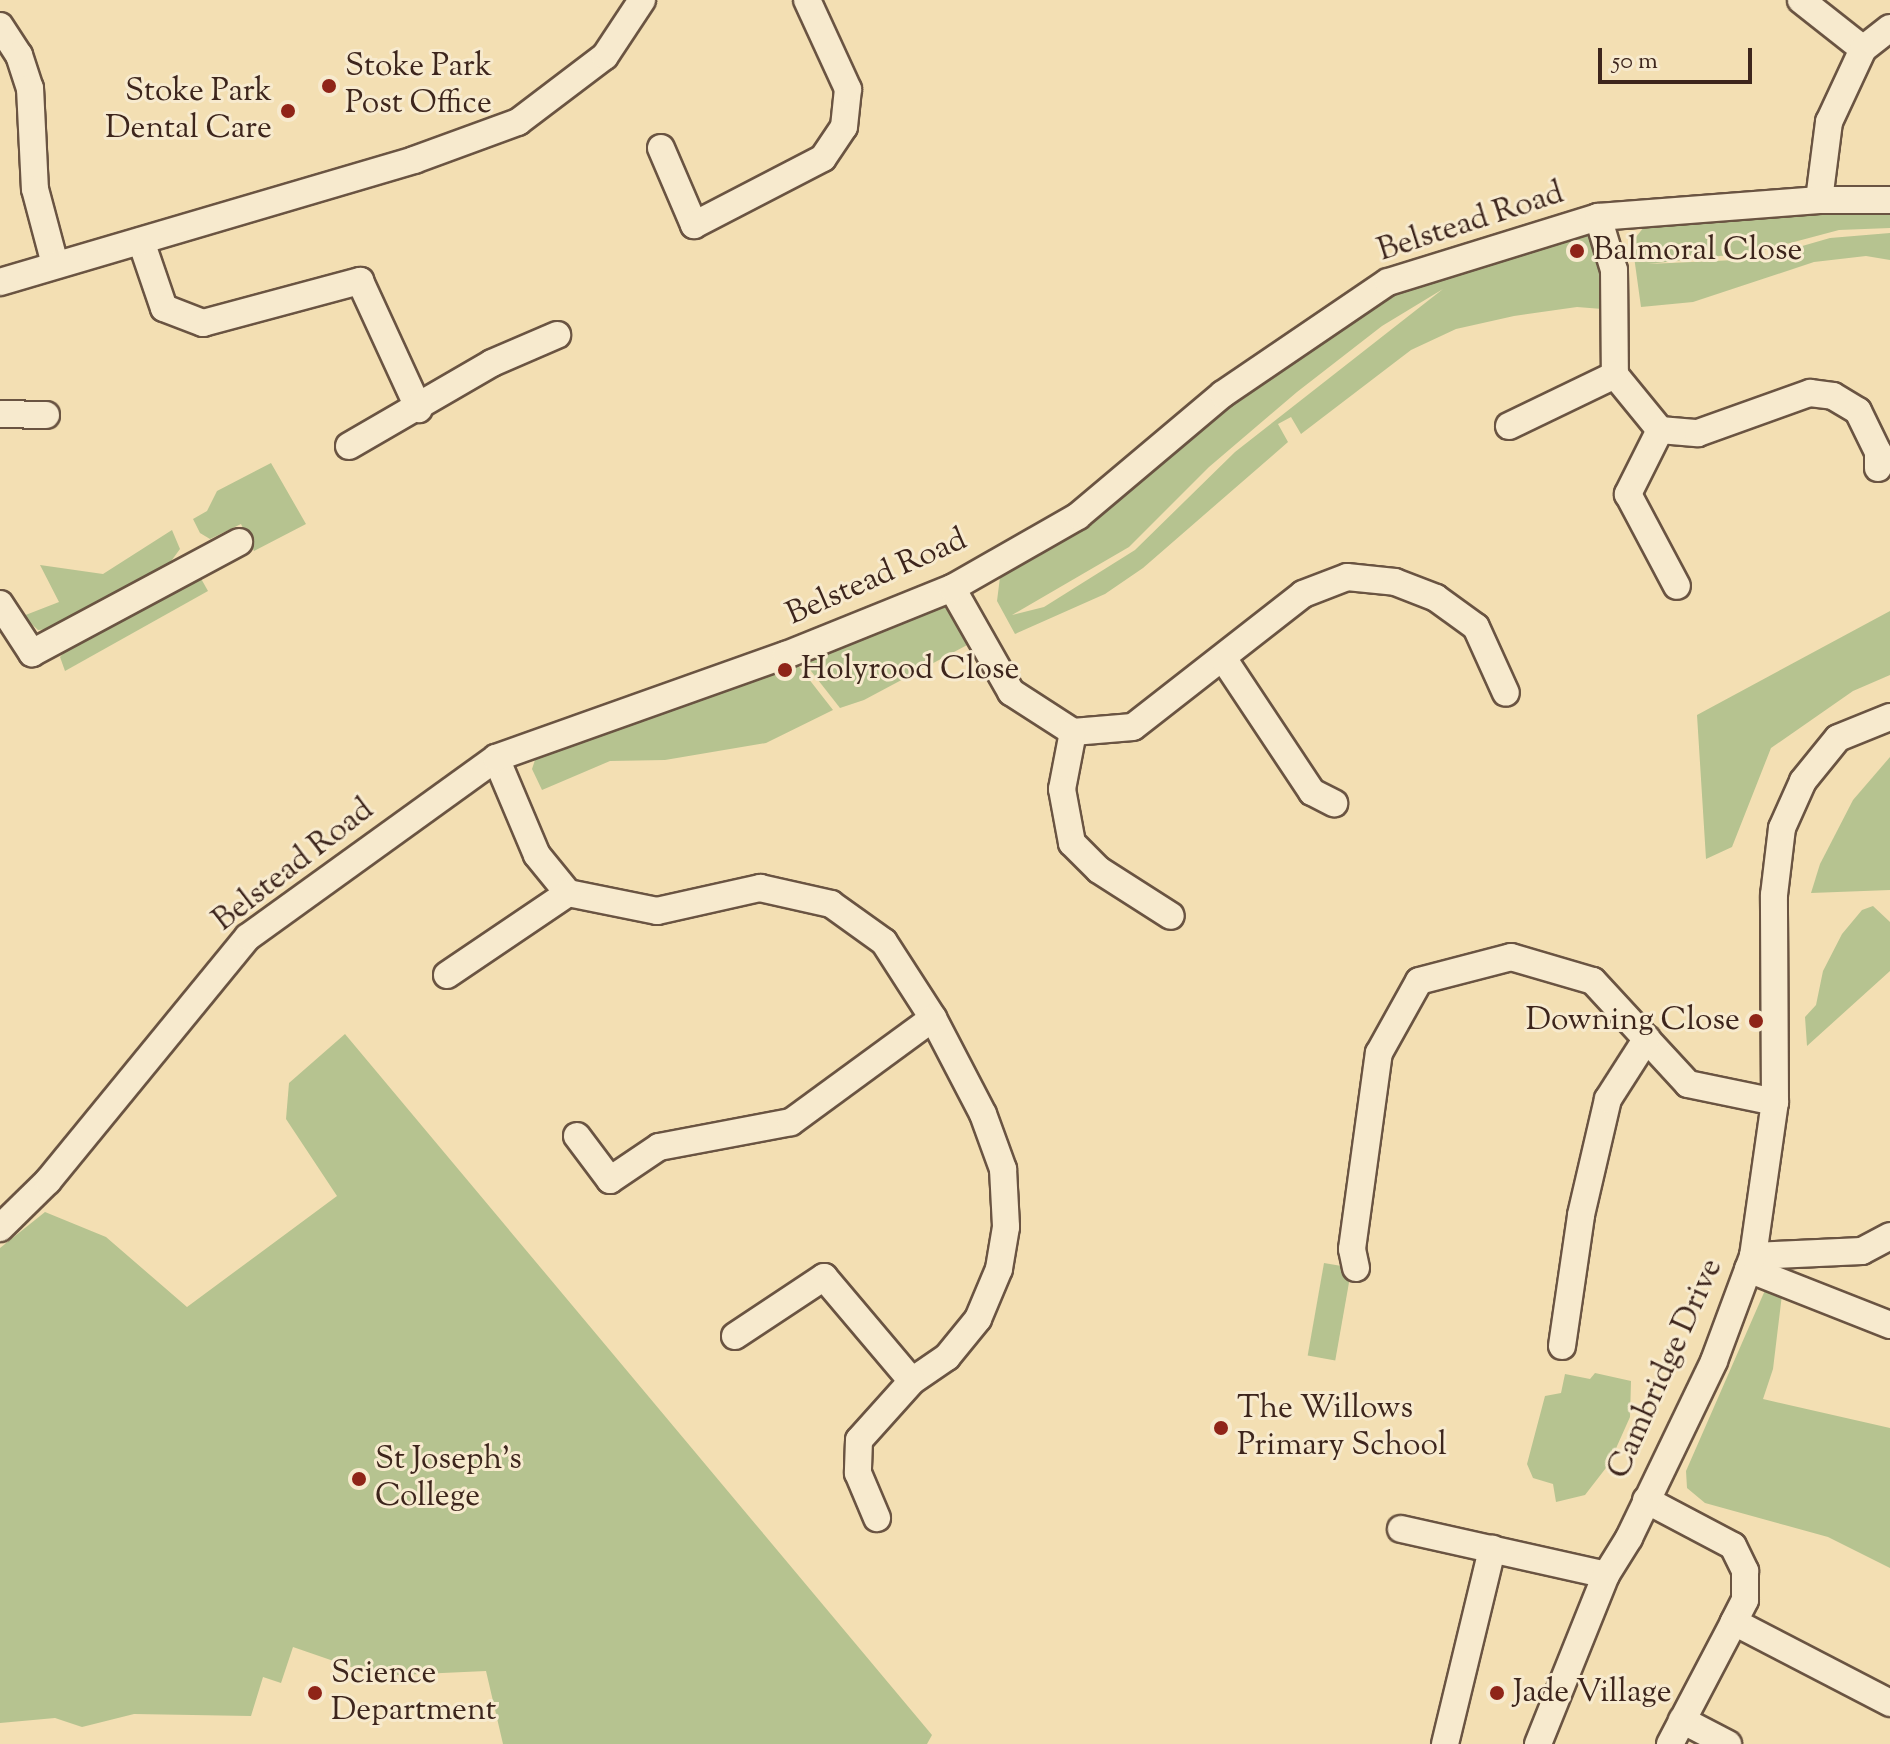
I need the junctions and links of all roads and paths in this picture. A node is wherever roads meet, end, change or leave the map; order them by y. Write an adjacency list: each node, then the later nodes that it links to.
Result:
1 (642, 0): 11 (street)
2 (807, 0): 7 (street)
3 (1801, 0): 6 (street)
4 (0, 26): 12 (street)
5 (1890, 28): 6 (street)
6 (1863, 49): 8 (street)
7 (661, 148)
8 (1819, 200): 9 (street, Belstead Road); 10 (street, Belstead Road)
9 (1890, 200)
10 (1598, 217): 15 (street); 25 (street, Belstead Road)
11 (141, 241): 12 (street); 16 (street)
12 (55, 264): 13 (street)
13 (0, 282)
14 (557, 335): 16 (street)
15 (1615, 375): 19 (street); 20 (street)
16 (419, 409): 21 (street)
17 (0, 414): 18 (street)
18 (46, 415)
19 (1509, 426)
20 (1660, 430): 22 (street); 24 (street)
21 (349, 446)
22 (1878, 468)
23 (239, 542): 26 (street)
24 (1677, 586)
25 (952, 588): 30 (street); 31 (street, Belstead Road)
26 (0, 604)
27 (1223, 658): 28 (street); 30 (street); 32 (street)
28 (1506, 693)
29 (1890, 717): 38 (street, Cambridge Drive)
30 (1073, 732): 34 (street)
31 (496, 758): 33 (street); 40 (street, Belstead Road)
32 (1334, 803)
33 (568, 893): 35 (street); 36 (street)
34 (1171, 916)
35 (447, 975)
36 (933, 1018): 39 (street); 47 (street)
37 (1647, 1038): 38 (street); 43 (street); 46 (street)
38 (1775, 1102): 42 (street, Cambridge Drive)
39 (577, 1136)
40 (0, 1228)
41 (1890, 1236): 42 (street)
42 (1751, 1262): 44 (street); 48 (street, Cambridge Drive)
43 (1356, 1268)
44 (1890, 1325)
45 (735, 1336): 47 (street)
46 (1562, 1346)
47 (912, 1381): 49 (street)
48 (1646, 1500): 52 (street, Cambridge Drive); 53 (street)
49 (877, 1518)
50 (1401, 1529): 51 (street)
51 (1492, 1549): 52 (street); 56 (street)
52 (1606, 1575): 57 (street, Cambridge Drive)
53 (1734, 1622): 54 (street); 55 (street)
54 (1890, 1703)
55 (1676, 1732): 58 (street)
56 (1445, 1744)
57 (1538, 1744)
58 (1728, 1744)

